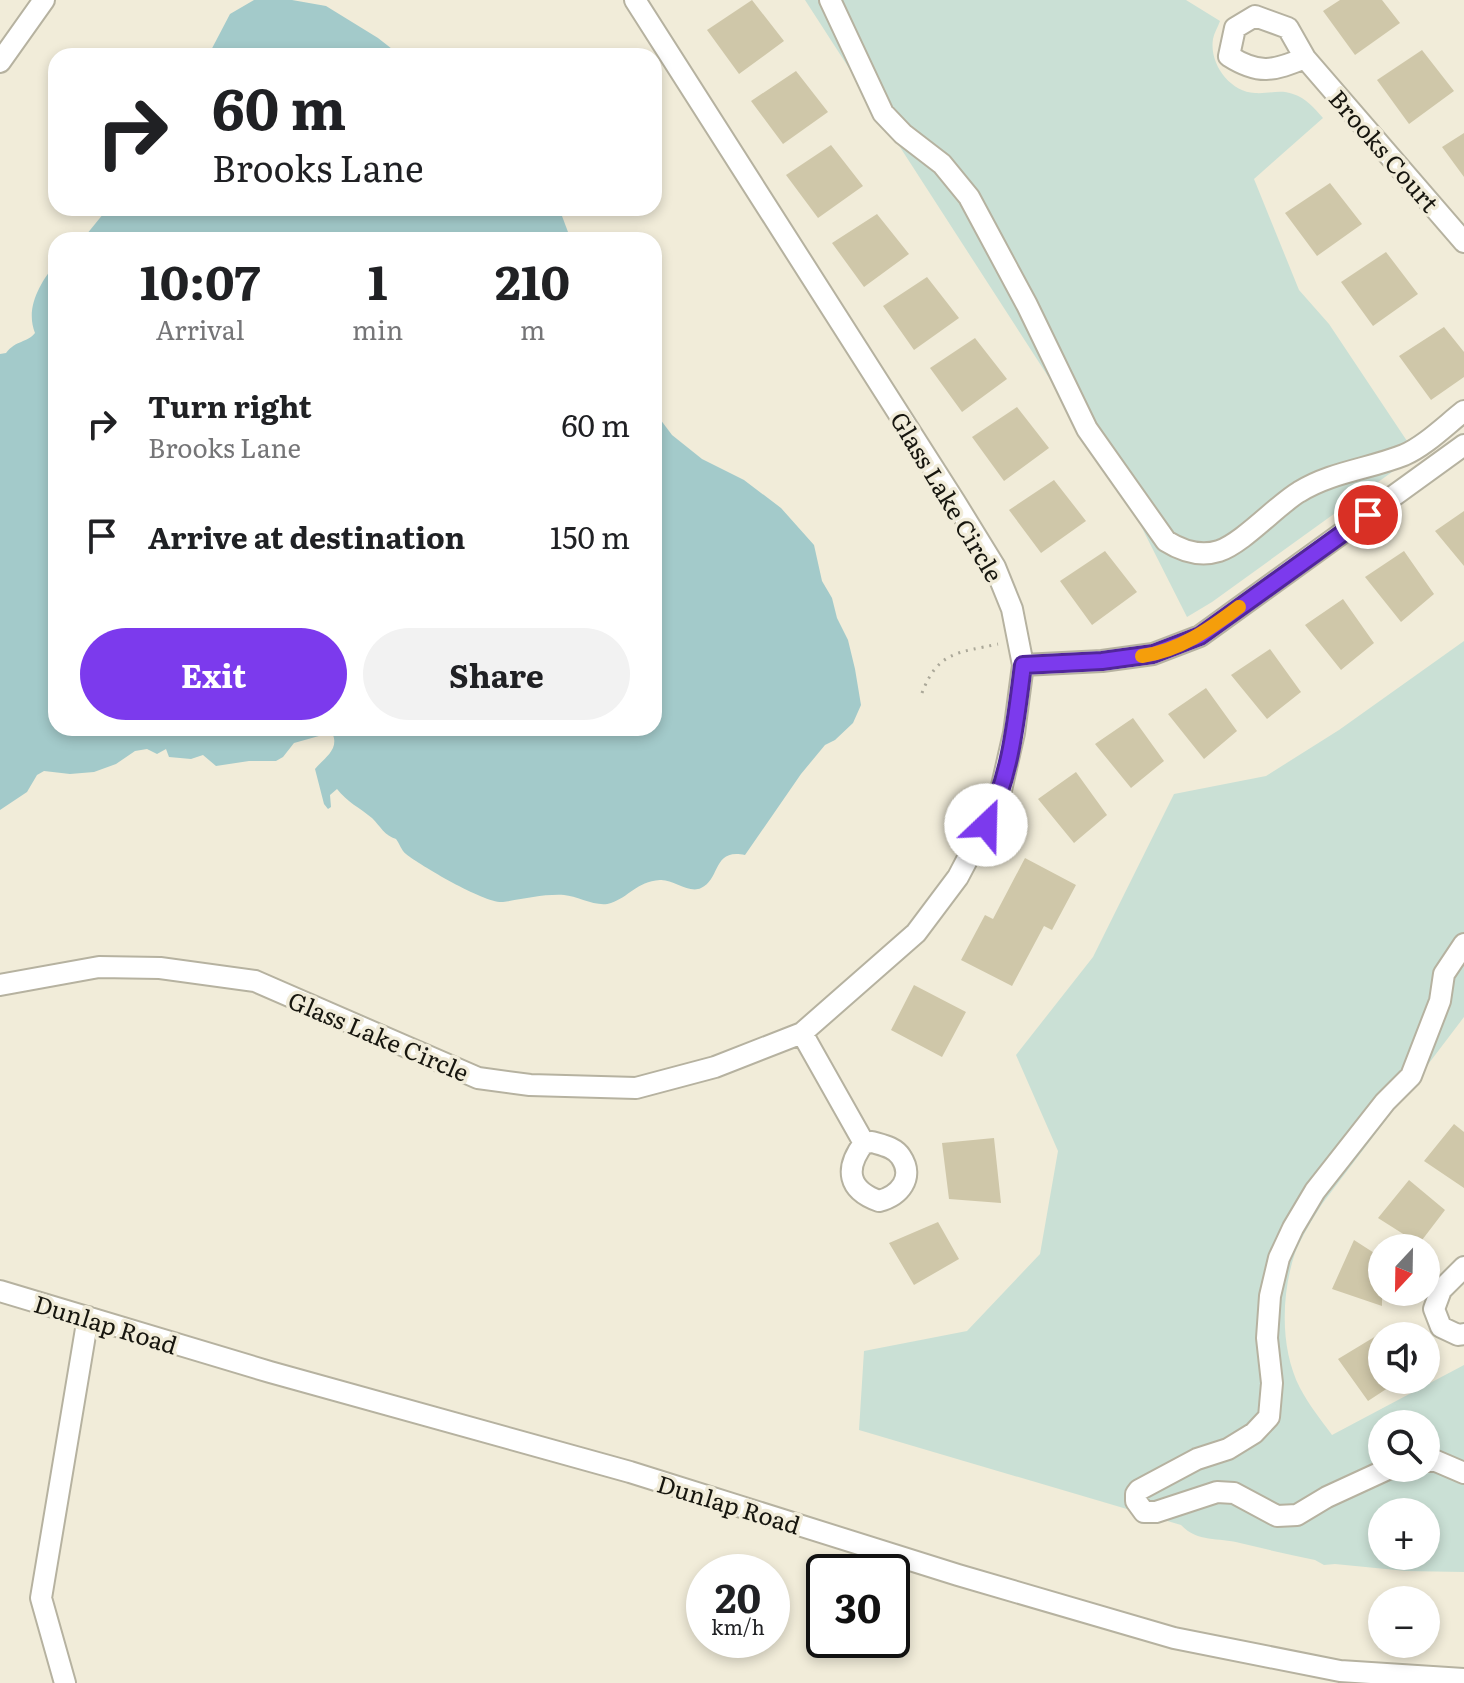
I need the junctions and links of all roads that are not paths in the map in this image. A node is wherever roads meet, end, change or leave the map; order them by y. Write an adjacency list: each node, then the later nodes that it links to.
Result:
1 (44, 0): 5 (street)
2 (635, 0): 9 (street, Glass Lake Circle)
3 (830, 0): 7 (street)
4 (1305, 58): 6 (street, Brooks Court)
5 (0, 62)
6 (1464, 242)
7 (1464, 411)
8 (1464, 445): 9 (street)
9 (1023, 665): 12 (street, Glass Lake Circle)
10 (1464, 944): 20 (street)
11 (0, 985): 12 (street, Glass Lake Circle)
12 (802, 1033): 13 (street)
13 (864, 1143)
14 (1464, 1267): 17 (street)
15 (0, 1291): 16 (street, Dunlap Road)
16 (88, 1317): 21 (street, Dunlap Road); 22 (street)
17 (1464, 1334)
18 (1440, 1463): 19 (street)
19 (1464, 1473)
20 (1368, 1478)
21 (1464, 1679)
22 (65, 1683)

